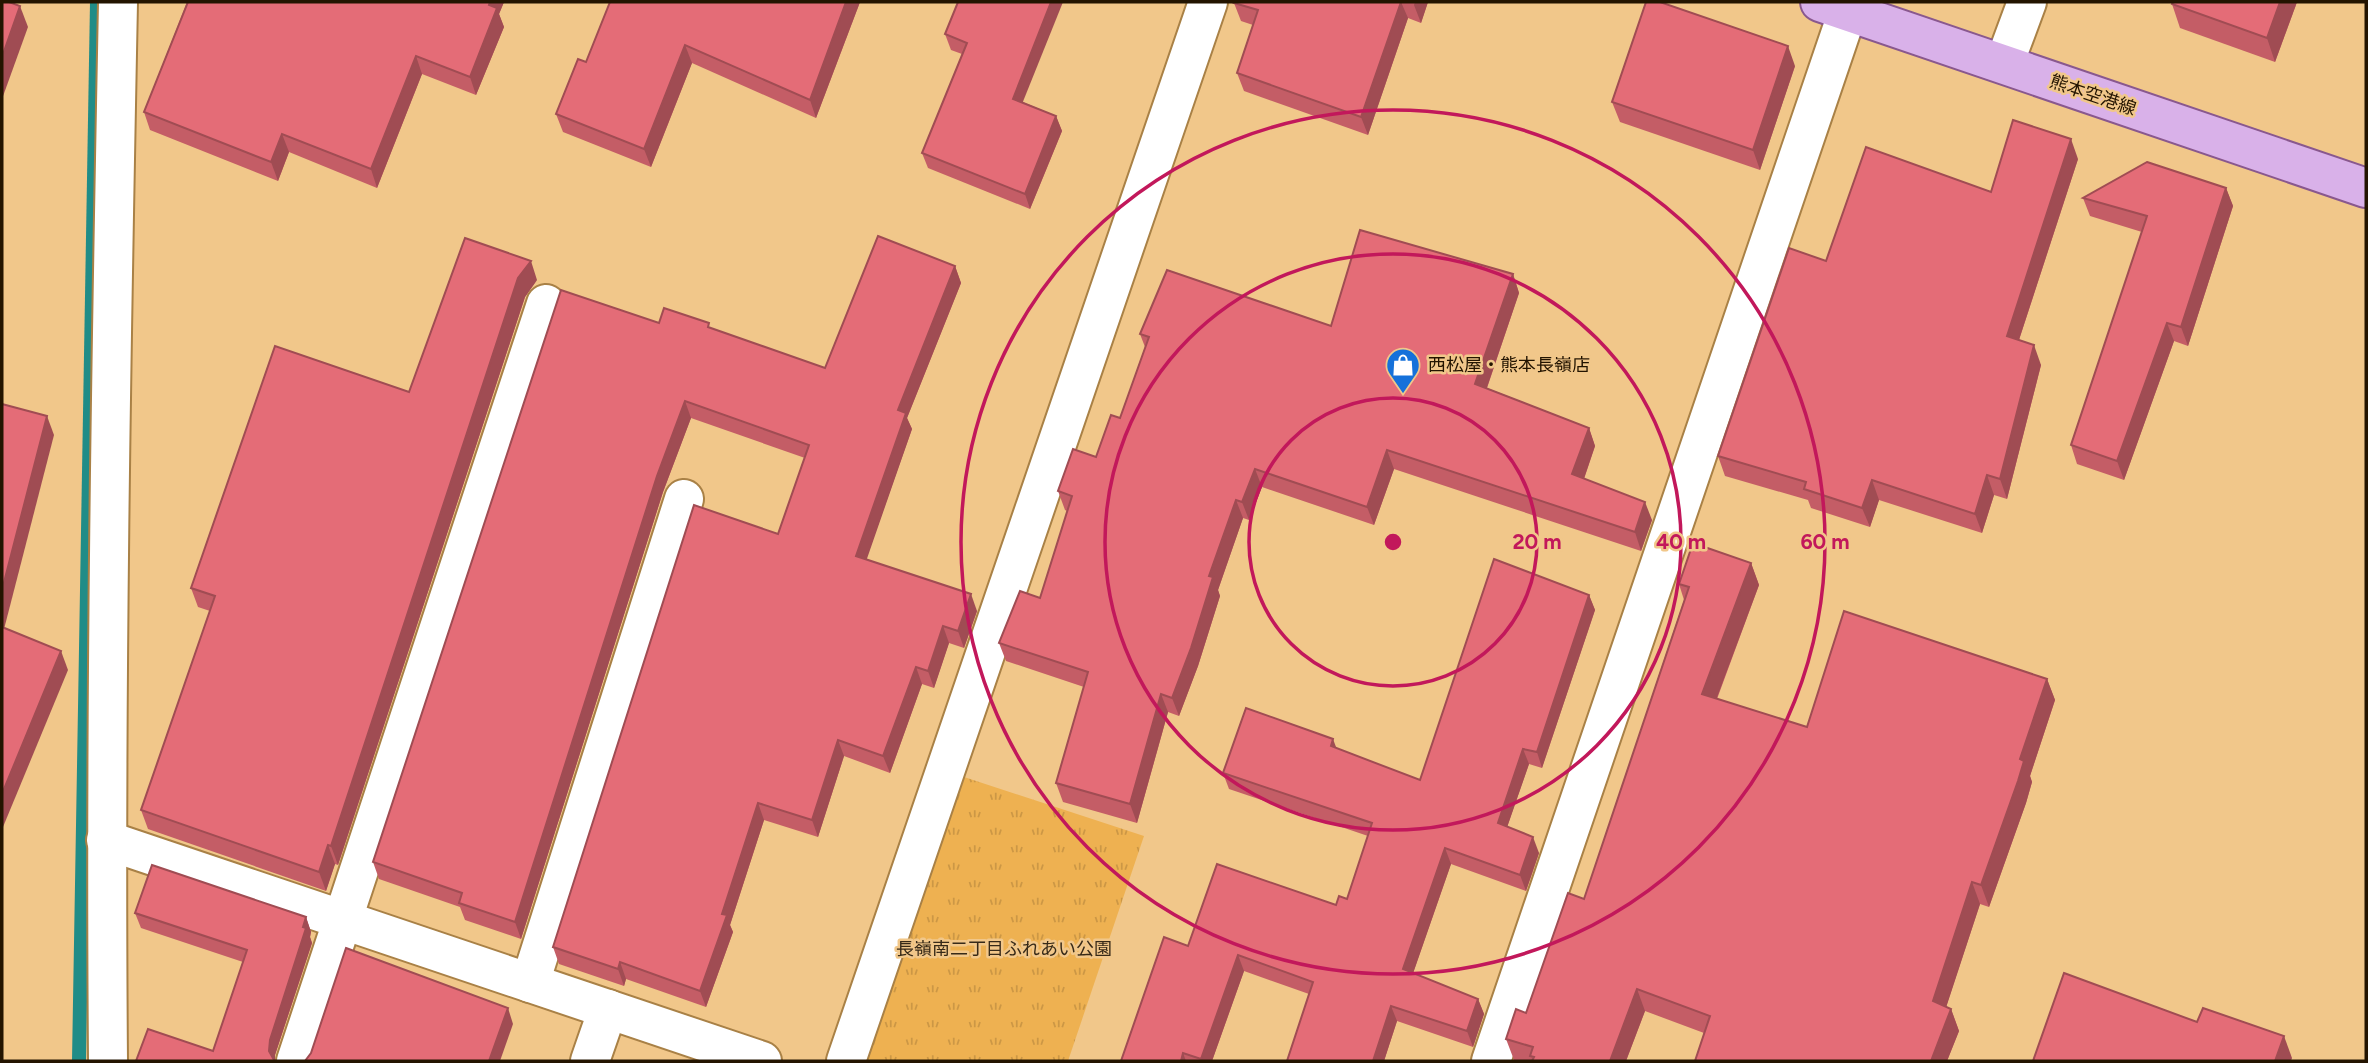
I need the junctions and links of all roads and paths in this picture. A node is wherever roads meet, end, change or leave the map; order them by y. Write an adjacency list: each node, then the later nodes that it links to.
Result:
1 (118, 2): 9 (street)
2 (1208, 2): 17 (street)
3 (2027, 2): 5 (street)
4 (1834, 6): 5 (main road, 熊本空港線); 18 (street)
5 (2004, 64): 6 (main road, 熊本空港線)
6 (2366, 188)
7 (546, 304): 10 (street)
8 (684, 499): 11 (street)
9 (106, 840): 10 (street); 13 (street)
10 (343, 920): 11 (street); 14 (street)
11 (530, 983): 12 (street)
12 (608, 1009): 15 (street); 16 (street)
13 (108, 1061)
14 (296, 1061)
15 (590, 1061)
16 (762, 1061)
17 (846, 1061)
18 (1491, 1061)

